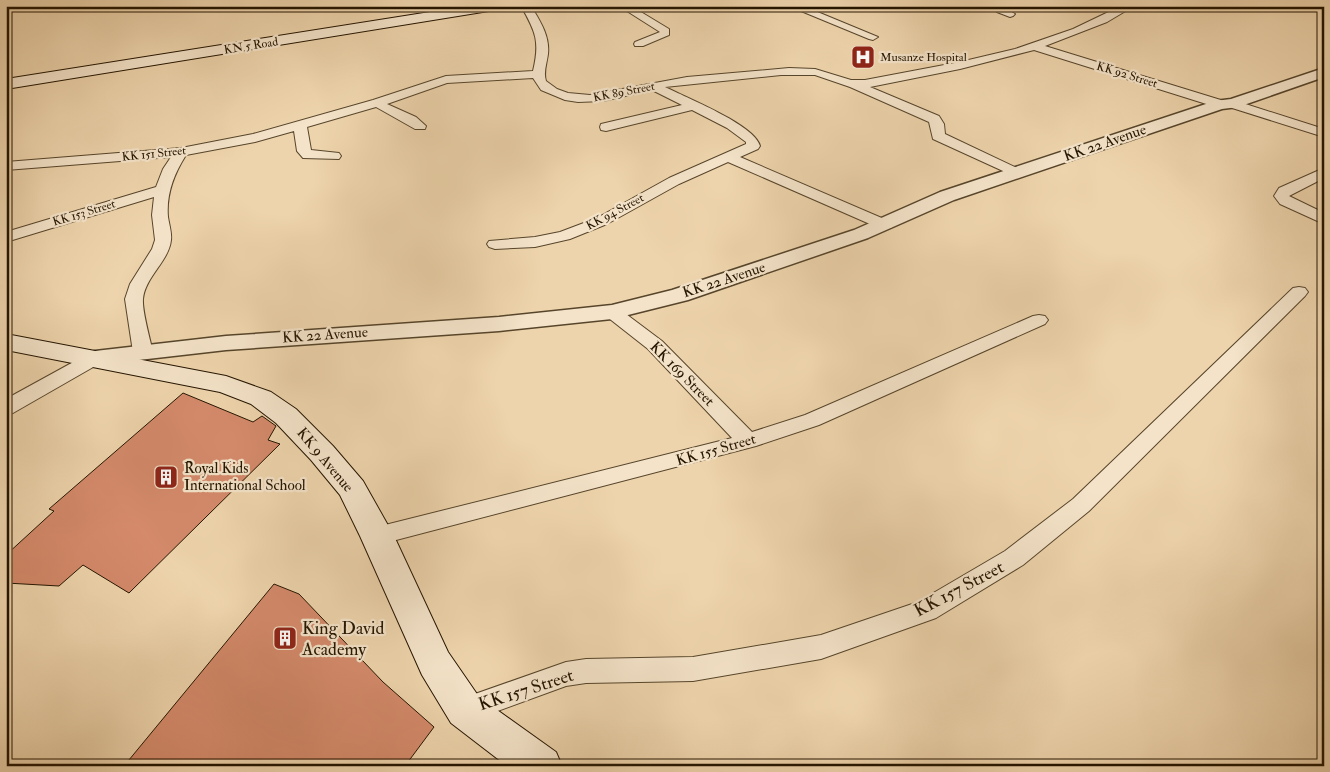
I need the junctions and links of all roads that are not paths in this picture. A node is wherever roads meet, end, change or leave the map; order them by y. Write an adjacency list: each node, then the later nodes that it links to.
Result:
1 (495, 6): 13 (main road, KN 5 Road)
2 (526, 6): 12 (street)
3 (624, 6): 9 (street)
4 (794, 6): 8 (street)
5 (1000, 6): 7 (street)
6 (1129, 6): 10 (street)
7 (1010, 14)
8 (873, 37)
9 (639, 44)
10 (1034, 46): 14 (street); 17 (street, KK 92 Street)
11 (1324, 72): 17 (street, KK 22 Avenue)
12 (538, 74): 15 (street, KK 89 Street); 16 (street, KK 151 Street)
13 (6, 84)
14 (855, 84): 15 (street, KK 89 Street); 27 (street)
15 (653, 86): 18 (street, KK 94 Street)
16 (376, 103): 19 (street, KK 151 Street); 20 (street)
17 (1227, 104): 22 (street, KK 92 Street); 27 (street, KK 22 Avenue)
18 (693, 106): 21 (street); 25 (street, KK 94 Street)
19 (300, 124): 23 (street, KK 151 Street); 24 (street)
20 (420, 126)
21 (606, 126)
22 (1324, 133)
23 (181, 152): 26 (street, KK 151 Street); 29 (street)
24 (334, 156)
25 (728, 158): 31 (street); 33 (street, KK 94 Street)
26 (6, 166)
27 (1014, 172): 31 (street, KK 22 Avenue)
28 (1324, 172): 30 (street)
29 (162, 190): 32 (street, KK 153 Street); 38 (street)
30 (1324, 219)
31 (885, 225): 35 (street, KK 22 Avenue)
32 (6, 237)
33 (495, 244)
34 (1299, 292): 43 (street, KK 157 Street)
35 (612, 312): 38 (street, KK 22 Avenue); 41 (street, KK 169 Street)
36 (1039, 320): 41 (street, KK 155 Street)
37 (6, 342): 39 (main road, KK 9 Avenue)
38 (143, 352): 39 (street, KK 22 Avenue)
39 (95, 358): 40 (street); 42 (main road, KK 9 Avenue)
40 (6, 408)
41 (748, 441): 42 (street, KK 155 Street)
42 (377, 536): 43 (main road, KK 9 Avenue)
43 (465, 710): 44 (main road, KK 9 Avenue)
44 (541, 766)

